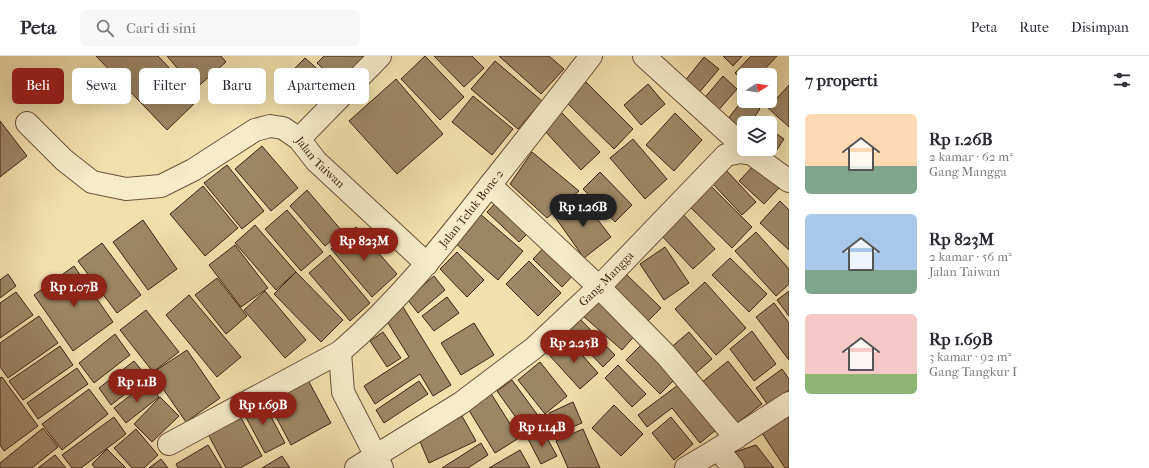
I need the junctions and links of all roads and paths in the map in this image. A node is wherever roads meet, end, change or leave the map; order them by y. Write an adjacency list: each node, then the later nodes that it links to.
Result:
1 (380, 56): 5 (street, Jalan Taiwan)
2 (591, 56): 10 (street, Jalan Teluk Bone 2)
3 (644, 56): 6 (street)
4 (27, 123): 5 (street)
5 (299, 139): 11 (street, Jalan Taiwan)
6 (737, 140)
7 (737, 152): 12 (street, Gang Mangga)
8 (756, 156): 9 (street)
9 (789, 181)
10 (490, 185): 11 (street, Jalan Teluk Bone 2); 12 (street)
11 (427, 264): 13 (street, Jalan Teluk Bone 2)
12 (599, 287): 15 (street); 17 (street, Gang Mangga)
13 (340, 352): 16 (street, Jalan Teluk Bone 2); 17 (street)
14 (789, 403): 15 (street)
15 (727, 443): 19 (street); 20 (street)
16 (169, 444)
17 (379, 462): 18 (street, Gang Mangga)
18 (356, 468)
19 (686, 468)
20 (733, 468)

